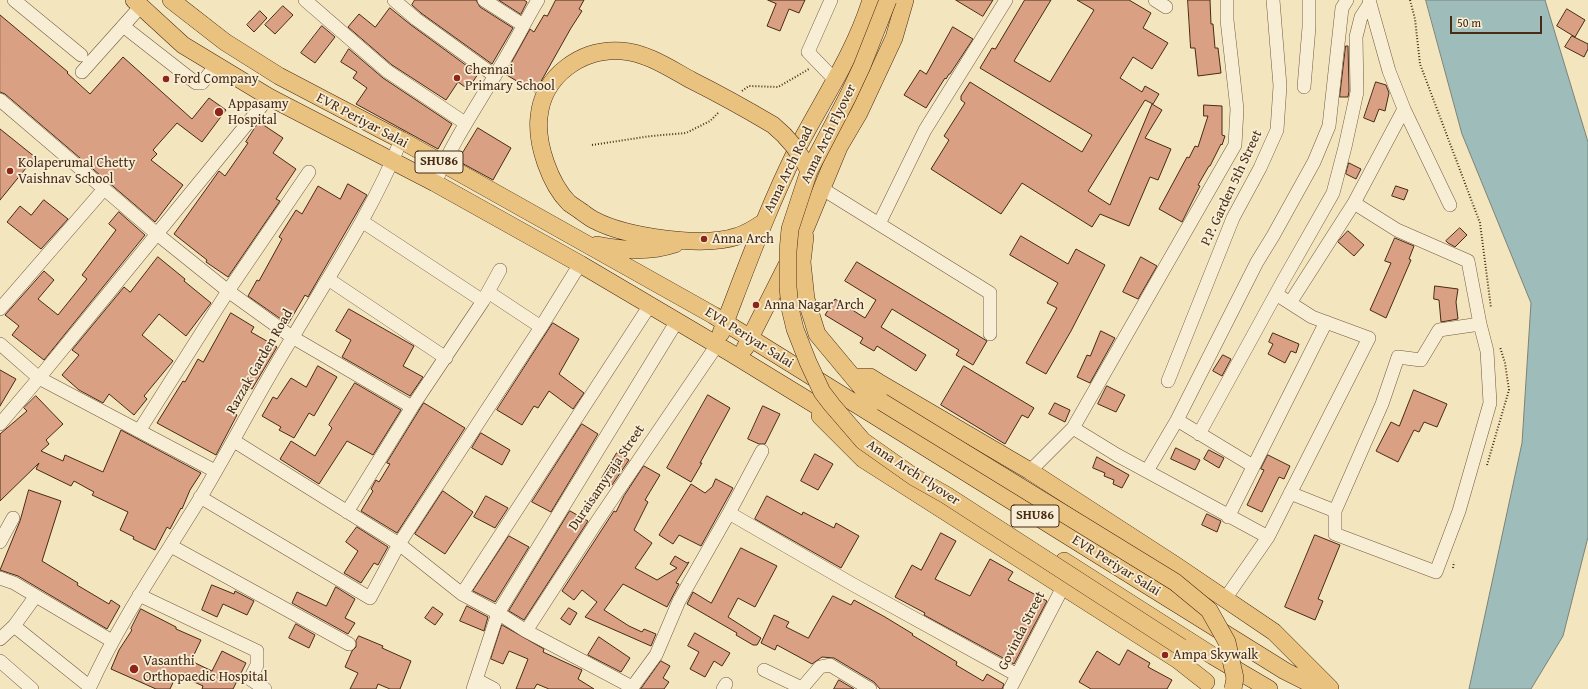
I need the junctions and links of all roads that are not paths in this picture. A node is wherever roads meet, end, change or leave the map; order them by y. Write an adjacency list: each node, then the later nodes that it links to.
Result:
1 (14, 0): 20 (street)
2 (171, 0): 31 (main road, EVR Periyar Salai / SHU86)
3 (305, 0): 29 (street)
4 (394, 0): 23 (street)
5 (484, 0): 18 (street)
6 (538, 0): 18 (street)
7 (831, 0): 24 (street)
8 (871, 0): 24 (main road, Anna Arch Road)
9 (888, 0): 35 (main road, Anna Arch Flyover, bridge)
10 (905, 0): 32 (main road)
11 (1006, 0): 45 (street)
12 (1226, 0): 80 (street)
13 (1273, 0): 73 (street, P.P. Garden 5th Street)
14 (1309, 0): 25 (street)
15 (1347, 0): 78 (street)
16 (1370, 2): 28 (street); 54 (street)
17 (138, 3): 19 (street); 21 (main road, EVR Periyar Salai / SHU86)
18 (523, 25): 23 (street)
19 (123, 26): 21 (street); 22 (street)
20 (81, 55)
21 (216, 65): 26 (main road, EVR Periyar Salai / SHU86)
22 (82, 72)
23 (495, 76): 29 (street)
24 (835, 80): 30 (main road, Anna Arch Road)
25 (1304, 87)
26 (269, 97): 33 (main road, EVR Periyar Salai / SHU86); 47 (street)
27 (0, 100): 40 (street)
28 (1404, 109): 41 (street); 42 (street)
29 (465, 123): 34 (street)
30 (808, 130): 32 (main road); 37 (main road, Anna Arch Road)
31 (401, 140): 33 (street, Razzak Garden Road); 34 (main road, EVR Periyar Salai / SHU86)
32 (838, 147): 39 (main road)
33 (392, 162): 38 (main road, EVR Periyar Salai / SHU86); 43 (street, Razzak Garden Road)
34 (442, 164): 38 (street); 49 (main road, EVR Periyar Salai / SHU86)
35 (809, 171): 48 (main road, bridge); 112 (main road, Anna Arch Flyover, bridge)
36 (309, 172): 53 (street)
37 (786, 173): 39 (main road); 44 (main road, Anna Arch Road)
38 (435, 183): 50 (main road, EVR Periyar Salai / SHU86)
39 (821, 188): 45 (street); 46 (main road)
40 (104, 189): 47 (street); 58 (street)
41 (1354, 203): 56 (street); 62 (street)
42 (1450, 205)
43 (363, 222): 52 (street, Razzak Garden Road); 55 (street)
44 (764, 222): 48 (main road); 61 (main road, Anna Arch Road)
45 (879, 224): 64 (street)
46 (806, 227): 66 (main road); 71 (main road)
47 (157, 234): 53 (street); 72 (street)
48 (683, 241): 49 (main road)
49 (583, 242): 61 (main road, EVR Periyar Salai / SHU86)
50 (580, 264): 57 (main road, EVR Periyar Salai / SHU86); 63 (street)
51 (500, 270): 55 (street)
52 (328, 279): 65 (street, Razzak Garden Road); 69 (street)
53 (228, 291): 65 (street); 81 (street)
54 (1276, 294): 56 (street); 82 (street)
55 (486, 297): 63 (street); 69 (street)
56 (1290, 303): 60 (street)
57 (650, 305): 59 (main road, EVR Periyar Salai / SHU86); 103 (street)
58 (0, 309)
59 (677, 321): 68 (main road, EVR Periyar Salai / SHU86); 106 (street)
60 (1326, 322): 85 (street); 89 (street)
61 (725, 323): 66 (main road, EVR Periyar Salai / SHU86); 68 (main road, Anna Arch Road)
62 (1480, 324): 91 (street); 91 (street)
63 (541, 327): 98 (street)
64 (990, 334)
65 (292, 337): 77 (street); 83 (street, Razzak Garden Road)
66 (751, 338): 70 (main road); 75 (main road, EVR Periyar Salai / SHU86)
67 (0, 344): 72 (street)
68 (717, 345): 70 (main road, EVR Periyar Salai / SHU86); 108 (street, Duraisamyraja Street)
69 (446, 358): 77 (street)
70 (740, 358): 74 (main road, EVR Periyar Salai / SHU86)
71 (853, 377): 76 (main road); 87 (main road)
72 (39, 378): 79 (street); 81 (street)
73 (1168, 381)
74 (798, 394): 101 (main road); 113 (main road, EVR Periyar Salai / SHU86)
75 (842, 396): 76 (main road); 128 (main road, EVR Periyar Salai / SHU86)
76 (875, 398): 127 (main road, bridge)
77 (412, 407): 92 (street)
78 (1177, 420): 82 (street); 88 (street)
79 (0, 424)
80 (1073, 428): 87 (street); 88 (street)
81 (139, 431): 86 (street)
82 (1199, 434): 85 (street)
83 (234, 441): 86 (street, Razzak Garden Road); 92 (street)
84 (762, 451): 93 (street)
85 (1254, 466): 94 (street)
86 (215, 471): 90 (street, Razzak Garden Road)
87 (1030, 471): 105 (main road)
88 (1147, 471): 94 (street)
89 (1290, 493): 91 (street); 96 (street)
90 (200, 497): 98 (street); 99 (street, Razzak Garden Road)
91 (1335, 511)
92 (347, 512): 98 (street)
93 (729, 513): 116 (street); 120 (street)
94 (1228, 517): 96 (street)
95 (14, 518): 97 (street)
96 (1268, 537): 105 (street)
97 (0, 542)
98 (399, 544): 103 (street)
99 (171, 546): 102 (street, Razzak Garden Road); 111 (street)
100 (0, 578): 104 (street)
101 (1063, 587): 112 (main road); 116 (street, Govinda Street)
102 (139, 594): 110 (street, Razzak Garden Road); 123 (street)
103 (462, 594): 106 (street)
104 (36, 597): 107 (street); 110 (street)
105 (1225, 599): 129 (main road)
106 (498, 612): 108 (street); 117 (street)
107 (14, 626): 109 (street); 119 (street)
108 (526, 631): 120 (street)
109 (0, 639)
110 (112, 641): 119 (street, Razzak Garden Road)
111 (349, 644)
112 (1185, 654): 113 (main road); 118 (main road)
113 (1213, 656): 121 (main road, EVR Periyar Salai / SHU86)
114 (0, 661): 122 (street)
115 (764, 670): 125 (street)
116 (1018, 675): 126 (street, Govinda Street)
117 (475, 684): 124 (street)
118 (1206, 686)
119 (89, 688)
120 (632, 688)
121 (1265, 688)
122 (32, 689)
123 (265, 689)
124 (494, 689)
125 (870, 689)
126 (1010, 689)
127 (1233, 689)
128 (1321, 689)
129 (1330, 689)

